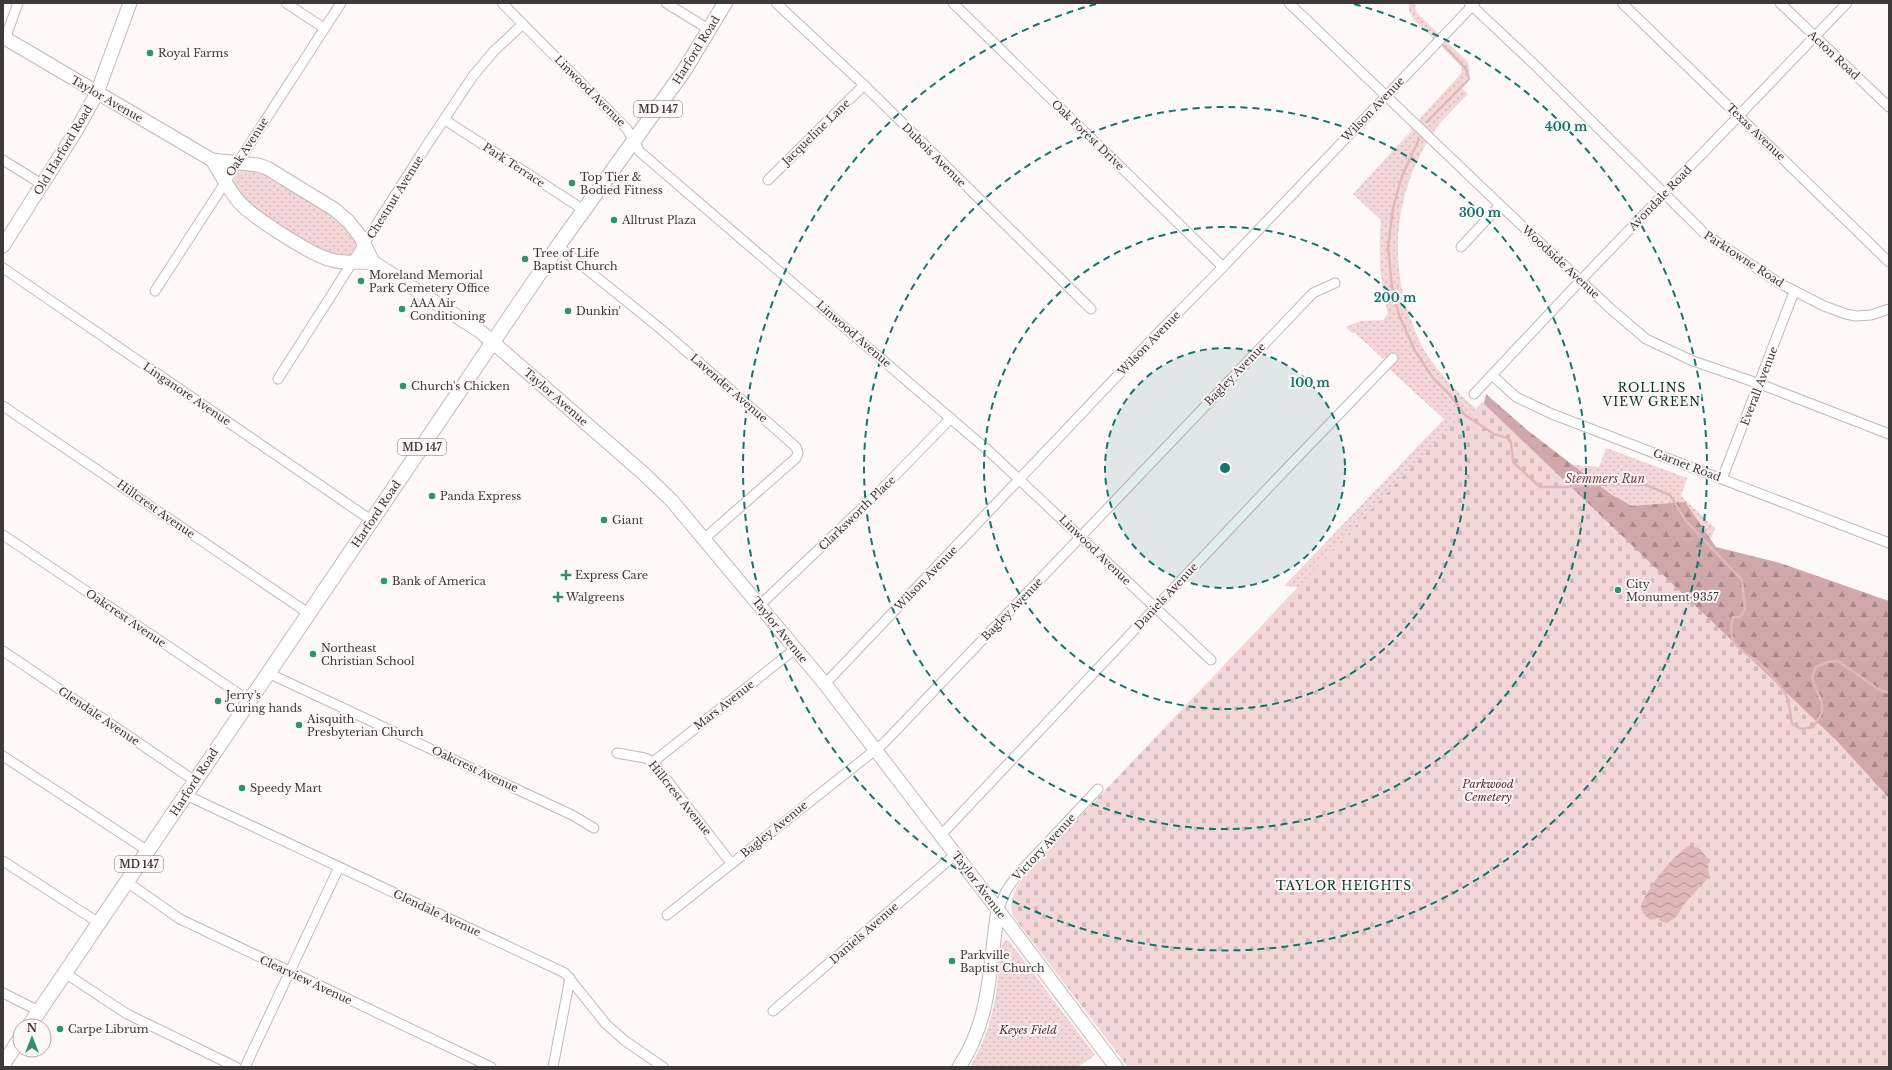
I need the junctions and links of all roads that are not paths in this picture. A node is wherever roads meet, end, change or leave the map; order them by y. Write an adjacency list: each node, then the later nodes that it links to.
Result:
1 (18, 3): 19 (street)
2 (130, 3): 21 (main road, Old Harford Road)
3 (286, 3): 16 (street)
4 (341, 3): 16 (street, Oak Avenue)
5 (666, 3): 17 (street)
6 (725, 3): 17 (main road, Harford Road / MD 147)
7 (776, 3): 20 (street, Dubois Avenue)
8 (953, 3): 43 (street, Oak Forest Drive)
9 (1289, 3): 22 (street, Woodside Avenue)
10 (1622, 3): 24 (street, Texas Avenue)
11 (1780, 3): 18 (street, Acton Road)
12 (1847, 3): 18 (street, Avondale Road)
13 (1472, 4): 22 (street, Wilson Avenue); 33 (street, Parktowne Road)
14 (507, 5): 15 (street, Linwood Avenue)
15 (523, 24): 25 (street, Chestnut Avenue); 26 (street, Linwood Avenue)
16 (324, 28): 29 (street, Oak Avenue)
17 (710, 30): 26 (main road, Harford Road / MD 147)
18 (1815, 37): 23 (street, Acton Road); 24 (street, Avondale Road)
19 (4, 38): 21 (main road, Taylor Avenue)
20 (864, 85): 30 (street, Jacqueline Lane); 49 (street, Dubois Avenue)
21 (97, 93): 28 (main road, Taylor Avenue); 32 (main road, Old Harford Road)
22 (1386, 96): 34 (street, Woodside Avenue); 43 (street, Wilson Avenue)
23 (1889, 107)
24 (1740, 116): 33 (street, Avondale Road); 42 (street, Texas Avenue)
25 (445, 120): 35 (street, Park Terrace); 37 (street, Chestnut Avenue)
26 (634, 142): 35 (main road, Harford Road / MD 147); 58 (street, Linwood Avenue)
27 (3, 160): 32 (street)
28 (212, 160): 29 (main road, Taylor Avenue); 31 (main road, Taylor Avenue)
29 (237, 163): 31 (street, Oak Avenue); 37 (main road, Taylor Avenue)
30 (768, 180)
31 (225, 181): 40 (main road, Taylor Avenue); 47 (street, Oak Avenue)
32 (42, 185): 36 (main road, Old Harford Road)
33 (1664, 195): 45 (street, Avondale Road); 48 (street, Parktowne Road)
34 (1500, 204): 39 (street); 45 (street, Woodside Avenue)
35 (584, 210): 38 (main road, Harford Road / MD 147)
36 (3, 246)
37 (364, 246): 40 (street, Chestnut Avenue); 41 (main road, Taylor Avenue)
38 (558, 246): 51 (main road, Harford Road / MD 147); 65 (street, Lavender Avenue)
39 (1461, 247)
40 (354, 262): 41 (main road, Taylor Avenue); 54 (street, Chestnut Avenue)
41 (373, 262): 51 (main road, Taylor Avenue)
42 (1889, 262)
43 (1224, 267): 60 (street, Wilson Avenue)
44 (3, 268): 62 (street, Linganore Avenue)
45 (1581, 280): 53 (street, Avondale Road); 55 (street, Woodside Avenue)
46 (1335, 283): 64 (street, Bagley Avenue)
47 (154, 291)
48 (1794, 292): 50 (street, Parktowne Road); 55 (street, Everall Avenue)
49 (1091, 309)
50 (1889, 309)
51 (492, 342): 62 (main road, Harford Road / MD 147); 65 (main road, Taylor Avenue)
52 (1393, 358): 68 (street, Daniels Avenue)
53 (1492, 376): 56 (street, Avondale Road); 61 (street, Garnet Road)
54 (278, 379)
55 (1760, 384): 59 (street, Woodside Avenue); 61 (street, Everall Avenue)
56 (1474, 394)
57 (3, 406): 69 (street, Hillcrest Avenue)
58 (951, 418): 60 (street, Linwood Avenue); 67 (street, Clarksworth Place)
59 (1889, 434)
60 (1020, 479): 64 (street, Linwood Avenue); 74 (street, Wilson Avenue)
61 (1722, 479): 66 (street, Garnet Road)
62 (371, 520): 69 (main road, Harford Road / MD 147)
63 (3, 535): 75 (street, Oakcrest Avenue)
64 (1081, 537): 68 (street, Linwood Avenue); 76 (street, Bagley Avenue)
65 (705, 538): 67 (main road, Taylor Avenue)
66 (1889, 543)
67 (760, 605): 70 (main road, Taylor Avenue)
68 (1155, 608): 72 (street, Linwood Avenue); 84 (street, Daniels Avenue)
69 (308, 614): 73 (main road, Harford Road / MD 147)
70 (795, 649): 74 (main road, Taylor Avenue); 79 (street, Mars Avenue)
71 (3, 651): 80 (street, Glendale Avenue)
72 (1211, 660)
73 (268, 673): 75 (main road, Harford Road / MD 147); 83 (street, Oakcrest Avenue)
74 (825, 684): 76 (main road, Taylor Avenue)
75 (248, 700): 80 (main road, Harford Road / MD 147)
76 (875, 749): 84 (main road, Taylor Avenue); 88 (street, Bagley Avenue)
77 (617, 753): 79 (street, Hillcrest Avenue)
78 (3, 756): 85 (street)
79 (653, 762): 88 (street, Hillcrest Avenue)
80 (195, 781): 82 (main road, Harford Road / MD 147)
81 (1098, 789): 91 (street, Victory Avenue)
82 (186, 794): 85 (main road, Harford Road / MD 147); 89 (street, Glendale Avenue)
83 (594, 828)
84 (941, 835): 86 (main road, Taylor Avenue)
85 (148, 852): 90 (main road, Harford Road / MD 147)
86 (956, 854): 91 (main road, Taylor Avenue); 99 (street, Daniels Avenue)
87 (3, 861): 93 (street)
88 (731, 863): 92 (street, Bagley Avenue)
89 (339, 867): 94 (street); 96 (street, Glendale Avenue)
90 (127, 882): 93 (main road, Harford Road / MD 147); 94 (street, Clearview Avenue)
91 (998, 910): 108 (main road); 109 (main road, Taylor Avenue)
92 (668, 915)
93 (99, 922): 95 (main road, Harford Road / MD 147)
94 (290, 972): 104 (street); 105 (street, Clearview Avenue)
95 (65, 973): 98 (main road, Harford Road / MD 147); 103 (street)
96 (570, 978): 106 (street); 107 (street, Glendale Avenue)
97 (3, 993): 98 (street)
98 (39, 1011): 100 (main road, Harford Road / MD 147)
99 (773, 1011)
100 (34, 1018)
101 (12, 1051): 102 (main road)
102 (3, 1064)
103 (236, 1067)
104 (245, 1067)
105 (491, 1067)
106 (553, 1067)
107 (663, 1067)
108 (959, 1067)
109 (1116, 1067)

